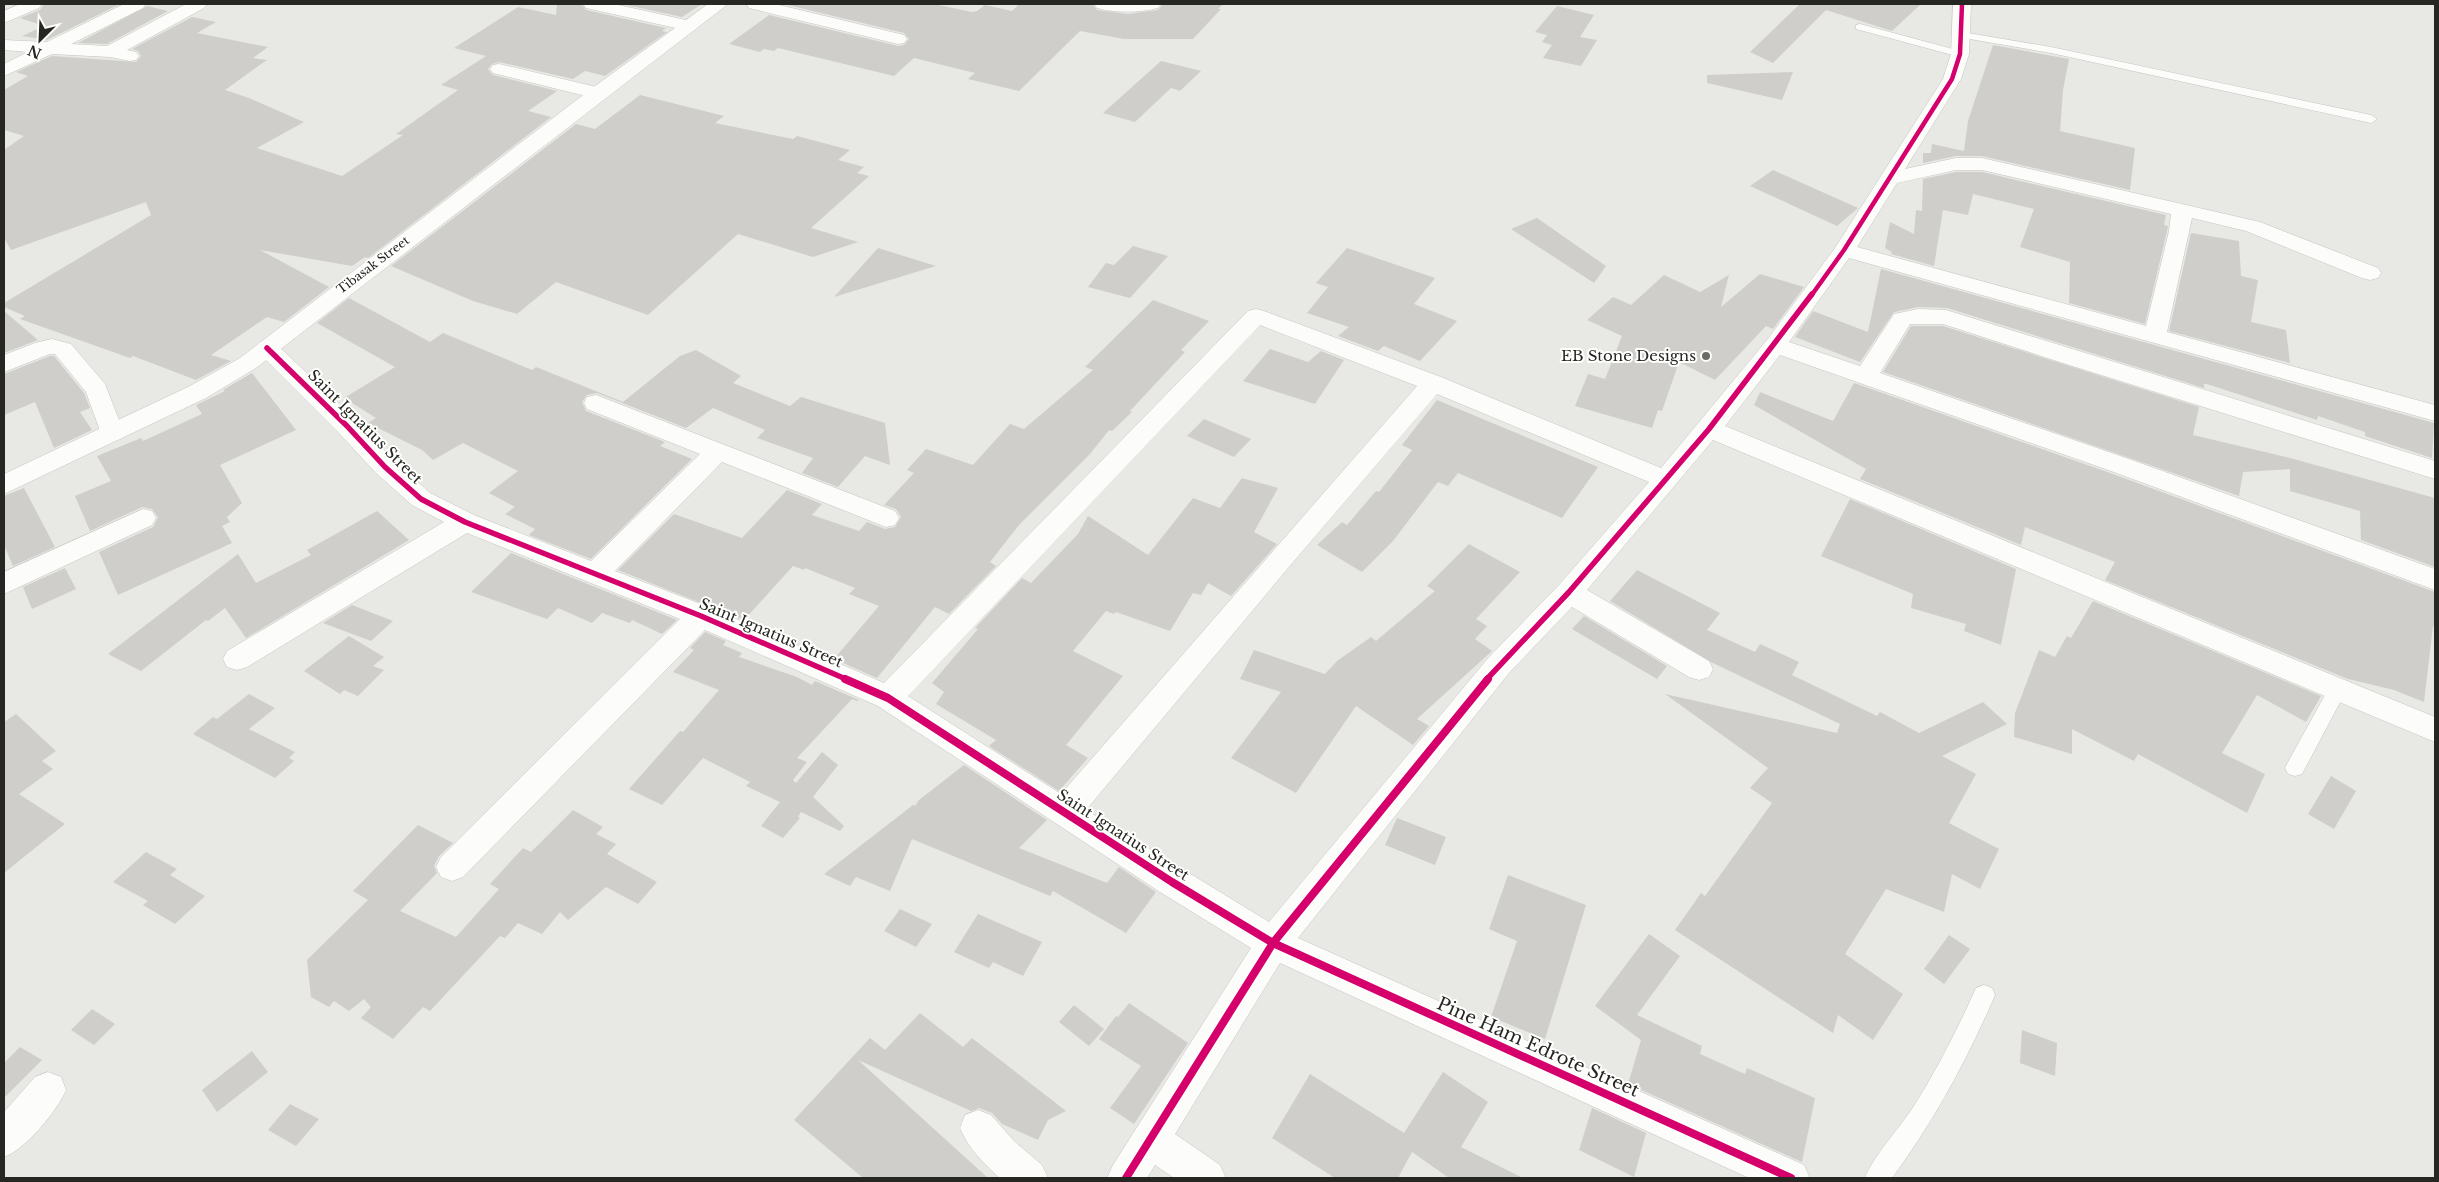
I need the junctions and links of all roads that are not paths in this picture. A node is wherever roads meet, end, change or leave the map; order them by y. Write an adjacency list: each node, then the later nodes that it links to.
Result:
1 (33, 4): 10 (street)
2 (137, 4): 16 (street)
3 (198, 4): 17 (street)
4 (592, 4): 11 (street)
5 (719, 4): 11 (street, Tibasak Street)
6 (755, 4): 13 (street)
7 (1106, 4): 8 (street)
8 (1152, 4)
9 (1962, 4): 15 (street)
10 (4, 18)
11 (689, 26): 21 (street, Tibasak Street)
12 (1860, 27): 15 (lane)
13 (898, 39)
14 (4, 44): 16 (street)
15 (1961, 44): 22 (lane); 23 (street)
16 (48, 48): 17 (street); 20 (street)
17 (110, 52): 18 (street)
18 (130, 56)
19 (499, 69): 21 (street)
20 (4, 71)
21 (598, 93): 29 (street, Tibasak Street)
22 (2371, 119)
23 (1891, 178): 24 (street); 25 (street)
24 (2182, 211): 26 (street); 27 (street)
25 (1844, 250): 27 (street); 28 (street)
26 (2370, 273)
27 (2155, 336): 34 (street)
28 (1775, 344): 31 (street); 35 (street)
29 (267, 348): 36 (street, Tibasak Street); 43 (street, Saint Ignatius Street)
30 (4, 364): 36 (street)
31 (1866, 376): 38 (street); 45 (street)
32 (1433, 383): 39 (street); 52 (street); 55 (street)
33 (596, 404): 37 (street)
34 (2435, 413)
35 (1709, 429): 39 (street); 51 (street)
36 (112, 432): 40 (street, Tibasak Street)
37 (718, 451): 42 (street); 44 (street)
38 (2435, 470)
39 (1667, 480): 47 (street)
40 (4, 485)
41 (143, 518): 46 (street)
42 (886, 518)
43 (465, 522): 44 (street, Saint Ignatius Street); 49 (street)
44 (595, 574): 48 (street, Saint Ignatius Street)
45 (2435, 580)
46 (4, 584)
47 (1569, 592): 50 (street); 57 (street)
48 (701, 616): 52 (street, Saint Ignatius Street); 56 (street)
49 (237, 659)
50 (1699, 669)
51 (2337, 691): 53 (street); 54 (lane)
52 (888, 698): 55 (street, Saint Ignatius Street)
53 (2435, 730)
54 (2295, 768)
55 (1065, 812): 57 (street, Saint Ignatius Street)
56 (452, 867)
57 (1273, 943): 62 (street); 66 (street, Pine Ham Edrote Street)
58 (1984, 995): 67 (lane)
59 (48, 1090): 61 (street)
60 (978, 1128): 63 (street)
61 (4, 1139)
62 (1151, 1140): 64 (street); 65 (street)
63 (1029, 1178)
64 (1126, 1178)
65 (1207, 1178)
66 (1791, 1178)
67 (1878, 1178)

